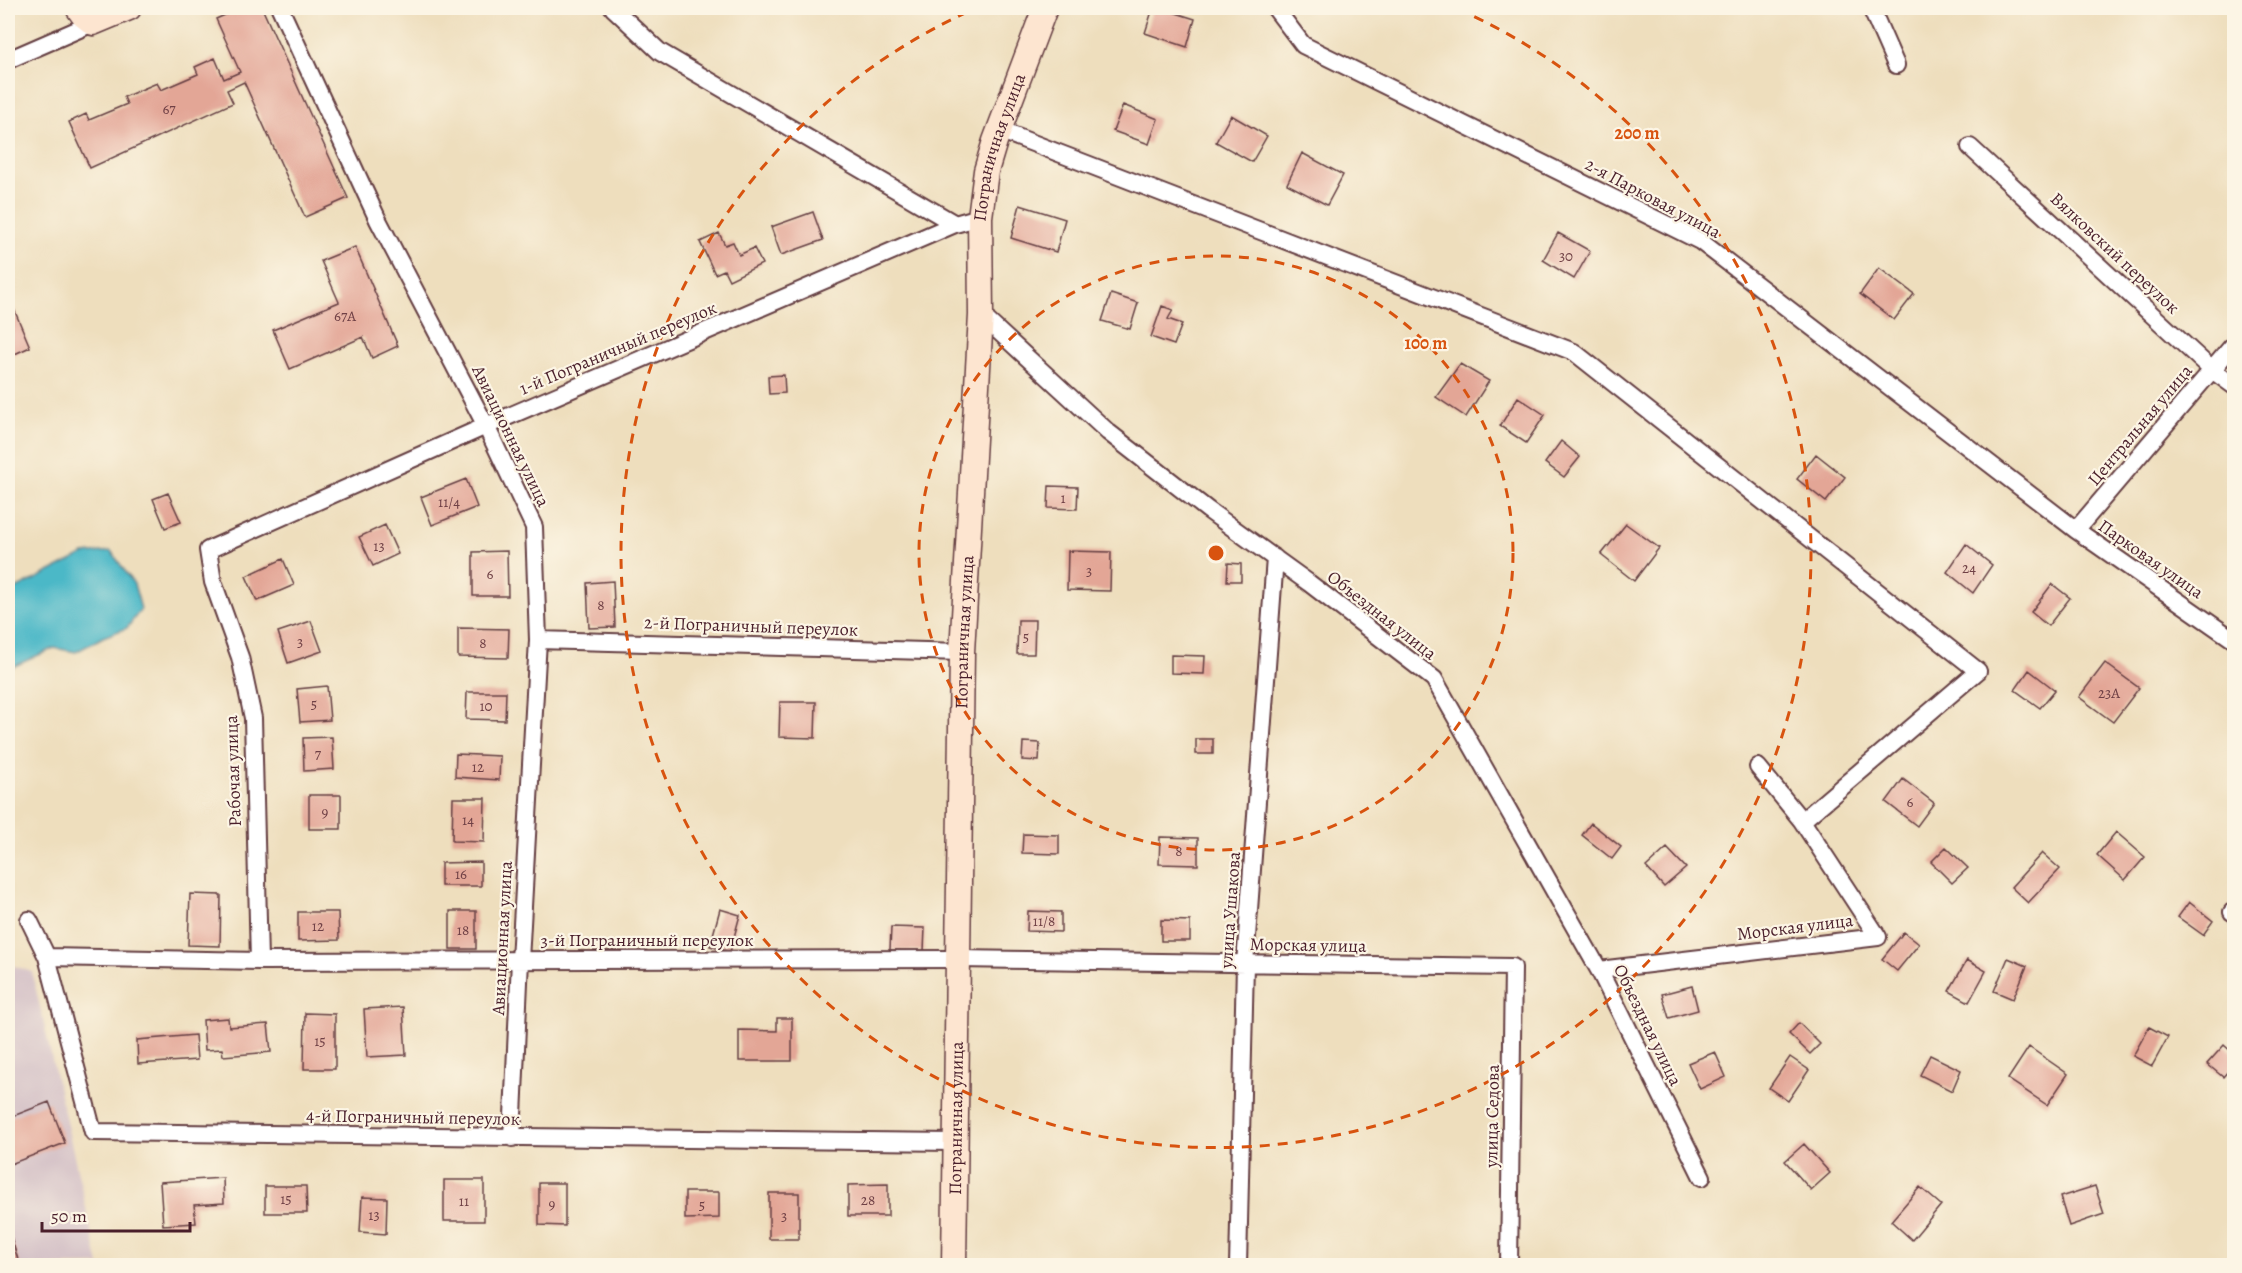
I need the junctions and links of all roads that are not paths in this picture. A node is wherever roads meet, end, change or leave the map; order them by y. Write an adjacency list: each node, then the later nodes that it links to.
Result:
1 (129, 8): 7 (street)
2 (280, 8): 18 (street, Авиационная улица)
3 (613, 8): 13 (street)
4 (1045, 8): 10 (street, Пограничная улица)
5 (1275, 8): 19 (street, 2-я Парковая улица)
6 (1871, 8): 9 (street)
7 (85, 15): 8 (street)
8 (8, 60)
9 (1896, 65)
10 (999, 130): 12 (street, Пограничная улица); 26 (street)
11 (1970, 147): 16 (street, Вялковский переулок)
12 (980, 216): 13 (street, 1-й Пограничный переулок); 14 (street, Пограничная улица)
13 (955, 224): 18 (street, 1-й Пограничный переулок)
14 (981, 315): 21 (street, Объездная улица); 24 (street, Пограничная улица)
15 (2235, 344): 16 (street, Центральная улица)
16 (2212, 370): 17 (street, Вялковский переулок); 19 (street, Центральная улица)
17 (2235, 386)
18 (486, 426): 20 (street, 1-й Пограничный переулок); 22 (street, Авиационная улица)
19 (2076, 530): 23 (street, Парковая улица)
20 (208, 550): 31 (street, Рабочая улица)
21 (1275, 558): 32 (street, улица Ушакова); 34 (street, Объездная улица)
22 (538, 640): 24 (street, 2-й Пограничный переулок); 30 (street, Авиационная улица)
23 (2235, 640)
24 (962, 652): 29 (street, Пограничная улица)
25 (1758, 767): 26 (street)
26 (1802, 821): 34 (street, Морская улица)
27 (29, 920): 28 (street, 4-й Пограничный переулок)
28 (47, 957): 31 (street, 3-й Пограничный переулок); 35 (street, 4-й Пограничный переулок)
29 (958, 959): 30 (street, 3-й Пограничный переулок); 32 (street, Морская улица); 36 (street, Пограничная улица)
30 (519, 960): 31 (street, 3-й Пограничный переулок); 35 (street, Авиационная улица)
31 (259, 961)
32 (1245, 964): 33 (street, Морская улица); 39 (street, улица Ушакова)
33 (1513, 967): 40 (street, улица Седова)
34 (1599, 970): 37 (street, Объездная улица)
35 (512, 1138): 36 (street, 4-й Пограничный переулок)
36 (954, 1142): 38 (street, Пограничная улица)
37 (1702, 1177)
38 (954, 1266)
39 (1238, 1266)
40 (1509, 1266)

